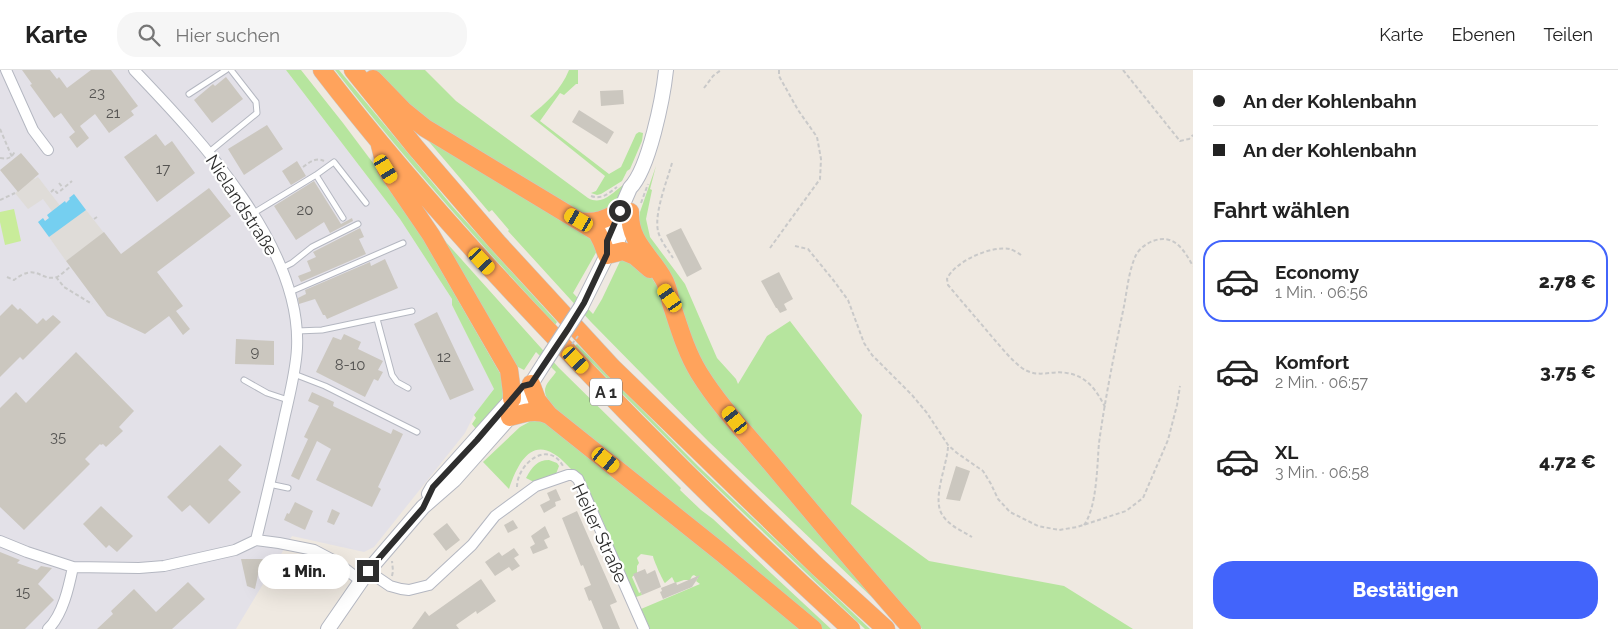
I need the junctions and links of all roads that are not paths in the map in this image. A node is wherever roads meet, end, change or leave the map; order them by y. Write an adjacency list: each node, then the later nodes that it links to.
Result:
1 (6, 70): 11 (street)
2 (134, 70): 12 (street, Nielandstraße)
3 (226, 70): 9 (lane)
4 (231, 70): 12 (lane)
5 (322, 70): 10 (highway, A 1)
6 (353, 70): 50 (highway, A 1)
7 (363, 70): 18 (highway)
8 (666, 70): 15 (main road)
9 (189, 94)
10 (378, 139): 28 (highway); 49 (highway, A 1)
11 (48, 150)
12 (208, 153): 16 (street, Nielandstraße)
13 (316, 175): 14 (lane); 16 (lane); 17 (lane)
14 (366, 203)
15 (625, 212): 18 (highway); 21 (main road); 24 (highway)
16 (252, 214): 22 (street, Nielandstraße)
17 (344, 218)
18 (579, 220): 21 (highway)
19 (358, 224): 22 (lane)
20 (403, 243): 23 (lane)
21 (607, 254): 24 (highway); 31 (main road, bridge)
22 (282, 268): 23 (street, Nielandstraße)
23 (290, 292): 27 (street, Nielandstraße)
24 (670, 298): 51 (highway)
25 (412, 311): 26 (lane)
26 (377, 319): 27 (lane); 32 (lane)
27 (297, 331): 29 (street, Nielandstraße)
28 (508, 370): 31 (highway); 33 (highway)
29 (294, 374): 34 (street, Nielandstraße); 37 (lane)
30 (244, 380): 34 (lane)
31 (532, 381): 33 (main road); 35 (highway); 36 (main road)
32 (408, 388)
33 (512, 399): 40 (main road)
34 (288, 400): 38 (street, Nielandstraße)
35 (550, 415): 36 (highway); 48 (highway)
36 (510, 417): 40 (main road)
37 (417, 432)
38 (269, 484): 39 (lane); 41 (street, Nielandstraße)
39 (288, 488)
40 (423, 508): 44 (main road)
41 (256, 540): 43 (street); 44 (street, Heiler Straße)
42 (0, 541): 43 (street)
43 (73, 566): 45 (street)
44 (364, 576): 46 (main road); 47 (street, Heiler Straße)
45 (48, 629)
46 (328, 629)
47 (644, 629)
48 (813, 629)
49 (851, 629)
50 (886, 629)
51 (912, 629)

